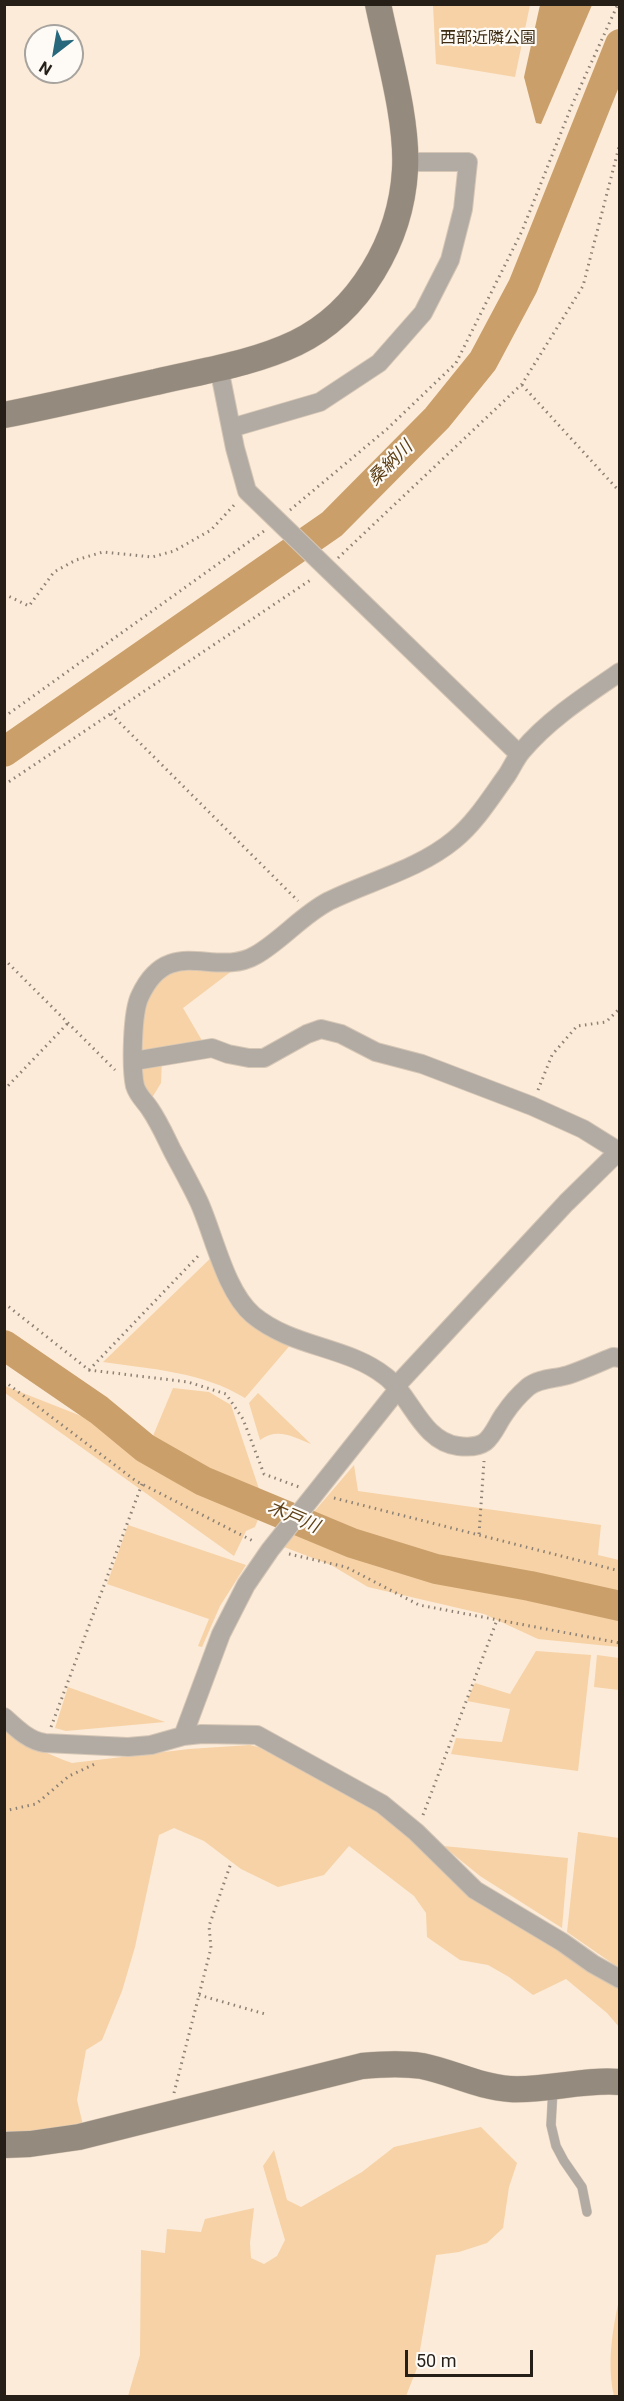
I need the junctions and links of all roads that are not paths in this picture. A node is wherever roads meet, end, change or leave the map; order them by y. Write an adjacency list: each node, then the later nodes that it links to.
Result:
1 (378, 4): 2 (street)
2 (405, 162): 3 (street); 5 (street)
3 (219, 368): 4 (street); 5 (street)
4 (4, 414)
5 (231, 428): 7 (street)
6 (620, 672): 7 (street)
7 (519, 754): 8 (street)
8 (134, 1061): 9 (street); 11 (street)
9 (619, 1151): 11 (street)
10 (620, 1358): 11 (street)
11 (398, 1386): 13 (street)
12 (4, 1718): 13 (street)
13 (183, 1736): 14 (street)
14 (620, 1979)
15 (620, 2082): 16 (street)
16 (554, 2086): 17 (street); 18 (lane)
17 (4, 2145)
18 (587, 2211)

